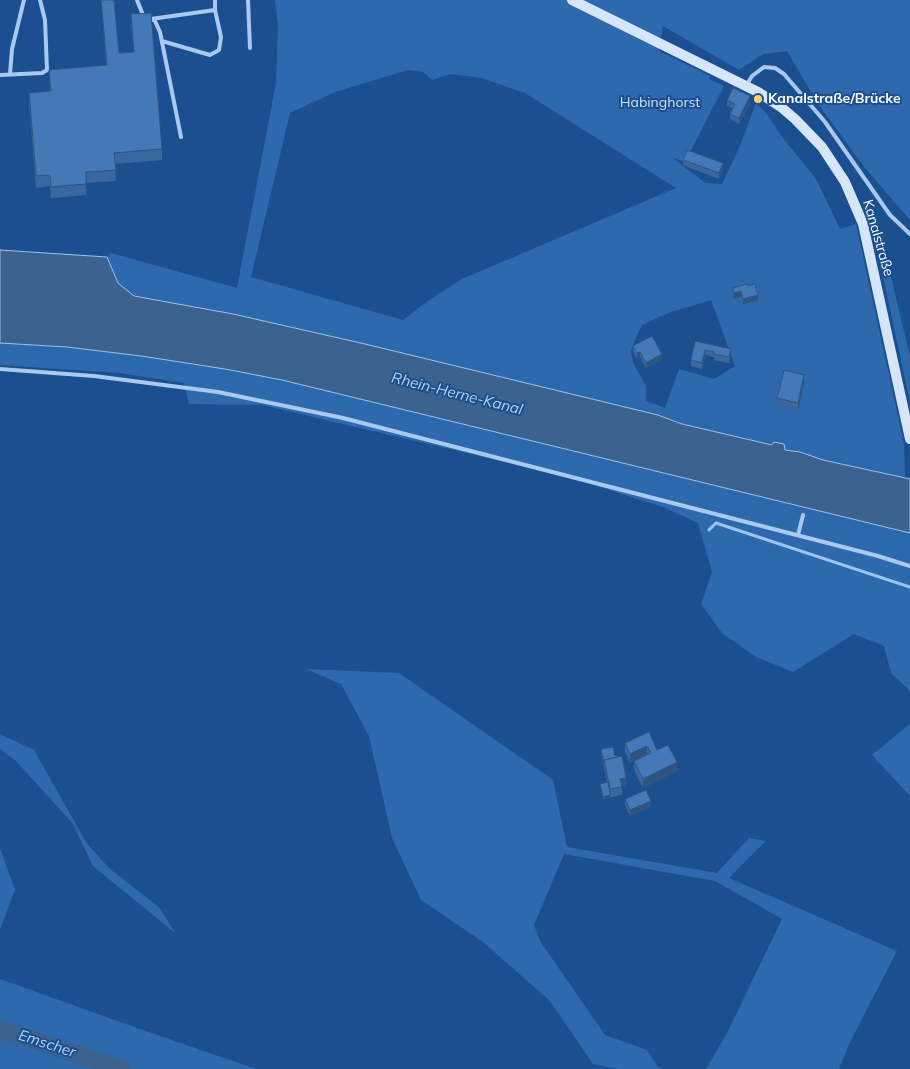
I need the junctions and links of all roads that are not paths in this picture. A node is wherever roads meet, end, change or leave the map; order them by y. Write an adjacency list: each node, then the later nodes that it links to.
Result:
1 (24, 0): 11 (lane)
2 (40, 0): 11 (lane)
3 (137, 0): 8 (lane)
4 (215, 0): 7 (lane)
5 (248, 0): 10 (lane)
6 (572, 0): 13 (main road, Kanalstraße)
7 (216, 10): 8 (lane); 9 (lane)
8 (150, 19): 9 (lane)
9 (162, 40): 14 (lane)
10 (250, 48)
11 (10, 74): 12 (lane)
12 (0, 75)
13 (746, 86): 15 (lane, Kanalstraße); 17 (main road, Kanalstraße)
14 (181, 137)
15 (910, 234)
16 (0, 369): 19 (lane)
17 (910, 440)
18 (803, 515): 19 (lane)
19 (798, 535): 20 (lane)
20 (910, 566)

